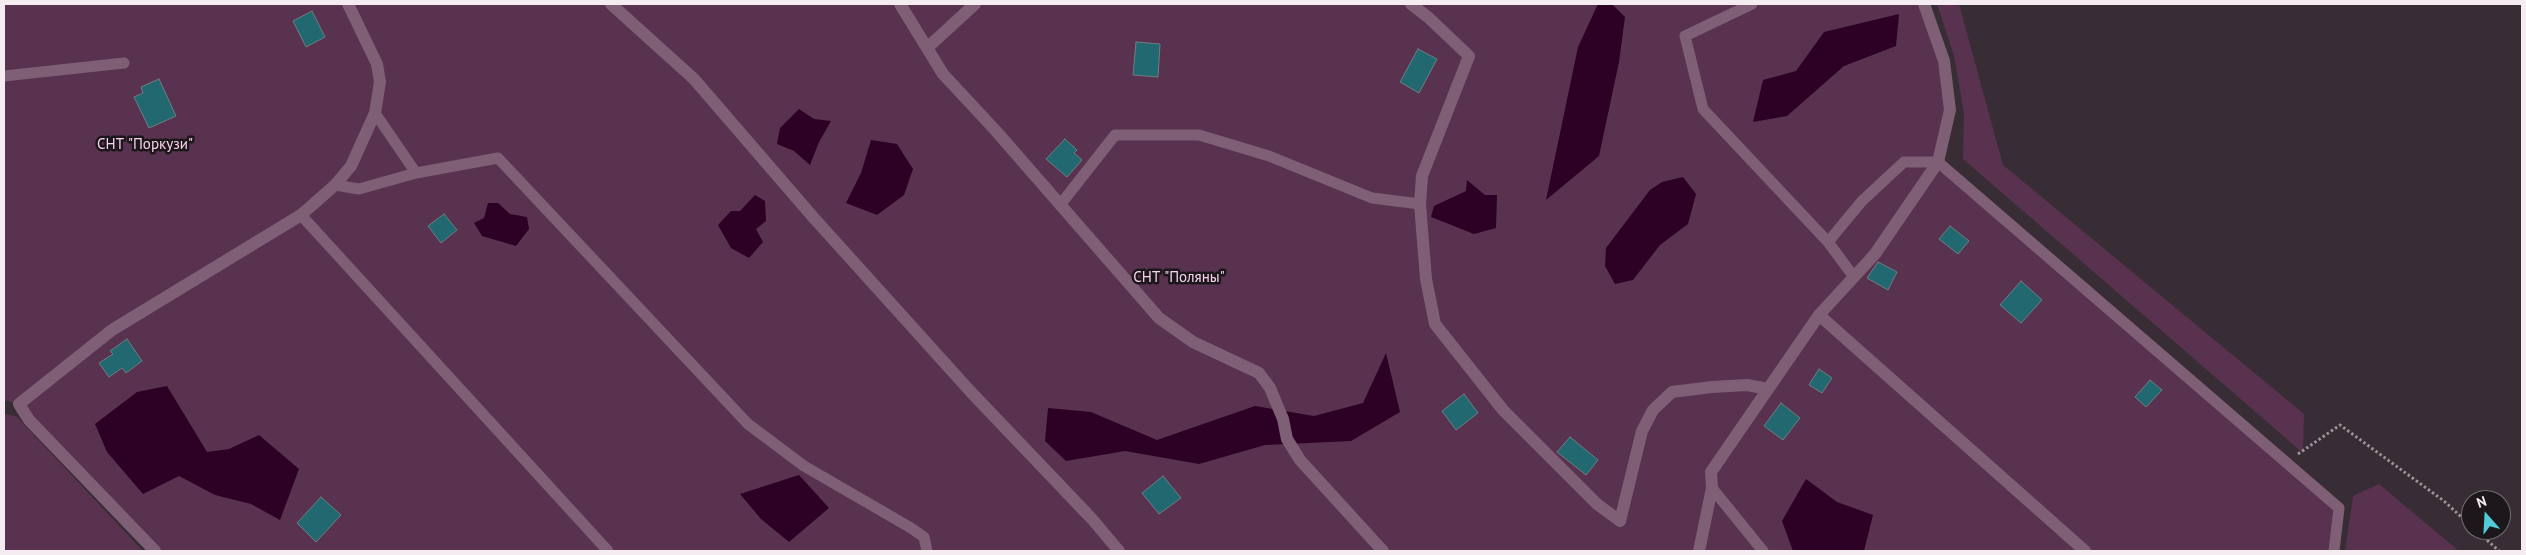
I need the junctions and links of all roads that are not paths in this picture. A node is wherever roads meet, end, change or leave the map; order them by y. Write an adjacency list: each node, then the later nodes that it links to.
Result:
1 (348, 4): 11 (street)
2 (611, 4): 26 (street)
3 (900, 4): 8 (street)
4 (975, 4): 8 (street)
5 (1411, 4): 15 (street)
6 (1752, 4): 18 (lane)
7 (1924, 4): 12 (street)
8 (927, 48): 16 (street)
9 (124, 63): 10 (lane)
10 (4, 76)
11 (375, 112): 13 (lane); 14 (street)
12 (1938, 162): 18 (lane); 19 (street); 31 (lane)
13 (416, 173): 14 (lane); 25 (lane)
14 (335, 185): 17 (street)
15 (1420, 204): 16 (lane); 21 (street)
16 (1060, 205): 27 (street)
17 (301, 215): 23 (street); 24 (lane)
18 (1828, 242): 19 (lane)
19 (1854, 277): 20 (street)
20 (1819, 315): 21 (street); 30 (street)
21 (1768, 389): 22 (street)
22 (1712, 488): 28 (street); 29 (lane)
23 (155, 551)
24 (608, 551)
25 (927, 551)
26 (1119, 551)
27 (1382, 551)
28 (1699, 551)
29 (1762, 551)
30 (2085, 551)
31 (2334, 551)

